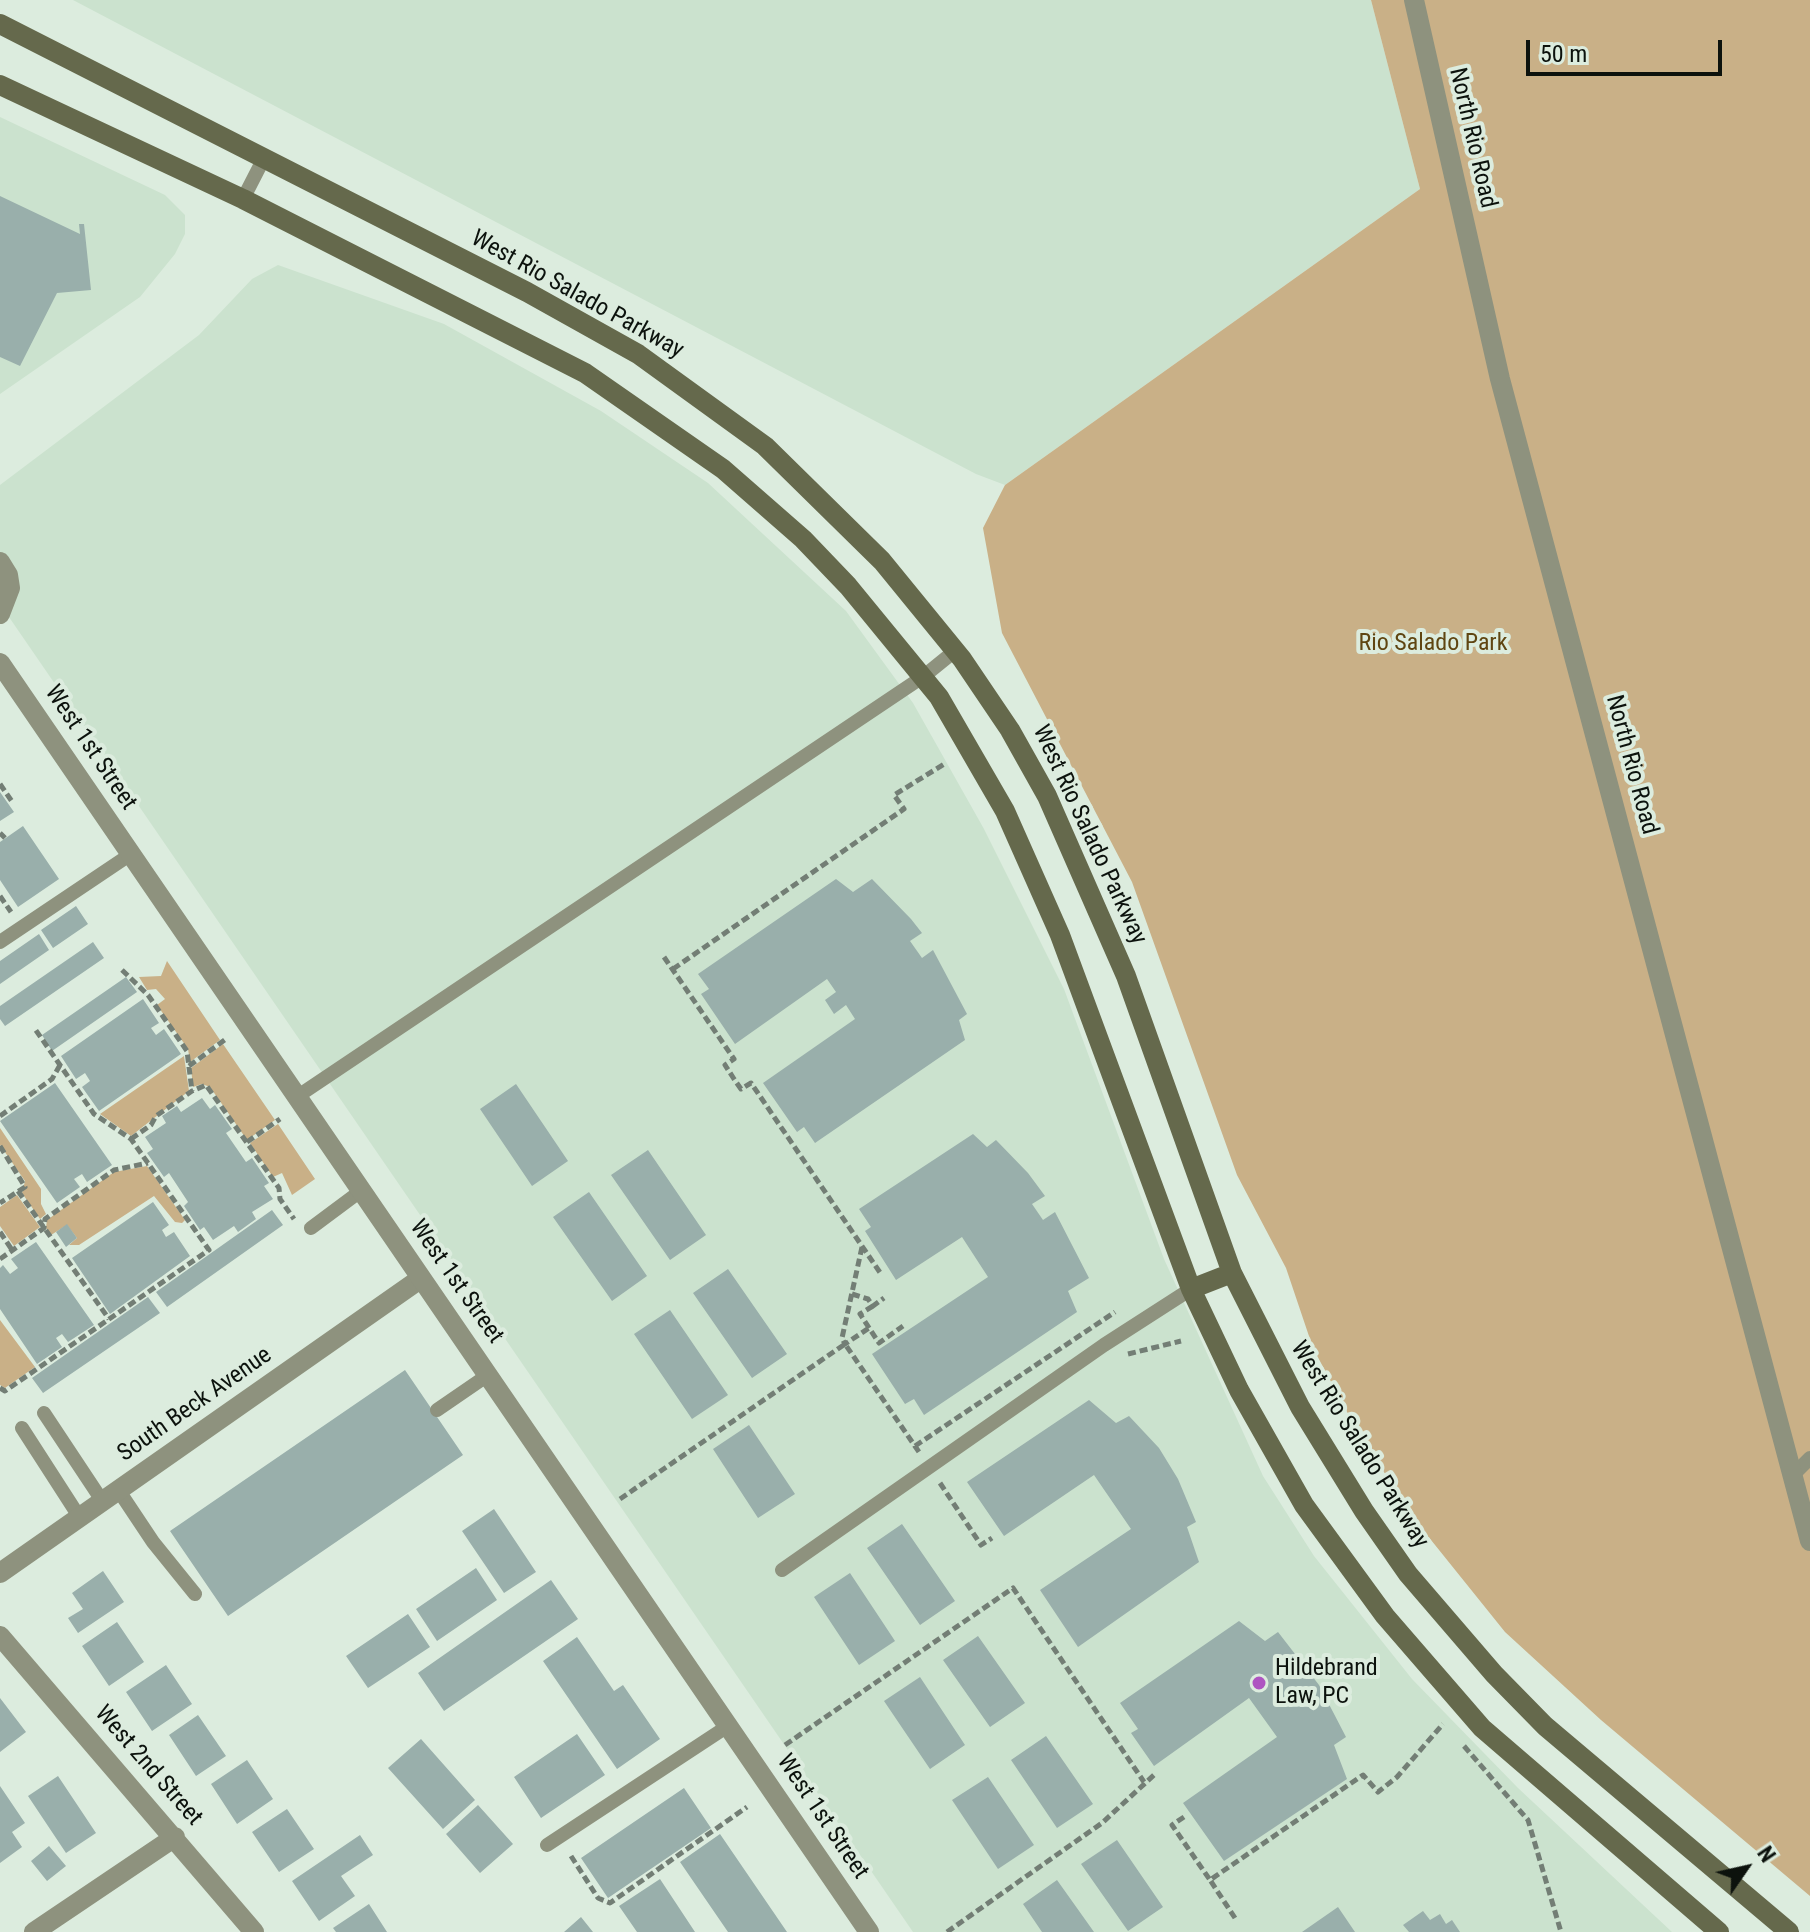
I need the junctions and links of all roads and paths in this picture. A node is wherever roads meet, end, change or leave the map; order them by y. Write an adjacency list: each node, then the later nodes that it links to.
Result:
1 (1414, 0): 60 (street, North Rio Road)
2 (0, 24): 4 (main road, West Rio Salado Parkway)
3 (0, 85): 5 (main road)
4 (263, 160): 5 (lane); 8 (main road, West Rio Salado Parkway)
5 (243, 199): 10 (main road)
6 (0, 562): 7 (street)
7 (0, 614)
8 (956, 650): 10 (lane); 40 (main road, West Rio Salado Parkway)
9 (0, 663): 14 (street, West 1st Street)
10 (924, 676): 24 (lane); 43 (main road)
11 (946, 763): 17 (path)
12 (0, 784): 13 (path)
13 (13, 803)
14 (131, 854): 15 (lane); 24 (street, West 1st Street)
15 (0, 942)
16 (664, 957): 17 (path)
17 (673, 969): 37 (path)
18 (122, 970): 22 (path)
19 (35, 1029): 21 (path)
20 (226, 1039): 22 (path)
21 (60, 1065): 25 (path); 27 (path)
22 (189, 1066): 23 (path)
23 (192, 1091): 27 (path); 28 (path)
24 (298, 1096): 31 (street, West 1st Street)
25 (0, 1116)
26 (280, 1119): 28 (path)
27 (131, 1139): 30 (path)
28 (247, 1142): 34 (path)
29 (0, 1146): 32 (path)
30 (148, 1163): 35 (path); 48 (path)
31 (362, 1190): 34 (lane); 42 (street, West 1st Street)
32 (18, 1191): 33 (path); 35 (path)
33 (0, 1203)
34 (305, 1226)
35 (44, 1228): 38 (path); 48 (path)
36 (0, 1232): 38 (path)
37 (862, 1246): 41 (path); 44 (path)
38 (12, 1250): 39 (path)
39 (0, 1259)
40 (1232, 1273): 43 (main road); 89 (main road, West Rio Salado Parkway)
41 (881, 1274)
42 (420, 1279): 52 (street, West 1st Street); 61 (street, South Beck Avenue)
43 (1191, 1289): 59 (lane); 88 (main road)
44 (852, 1294): 46 (path); 51 (path)
45 (884, 1298): 46 (path)
46 (873, 1306): 50 (path)
47 (1123, 1308): 57 (path)
48 (109, 1319): 53 (path)
49 (903, 1326): 50 (path)
50 (869, 1328): 51 (path)
51 (845, 1344): 57 (path); 62 (path)
52 (488, 1375): 54 (lane); 71 (street, West 1st Street)
53 (0, 1388)
54 (437, 1410)
55 (44, 1413): 61 (lane)
56 (22, 1428): 63 (lane)
57 (915, 1446): 59 (path)
58 (1810, 1458): 60 (lane)
59 (930, 1468): 64 (path); 66 (lane)
60 (1791, 1477): 65 (street, North Rio Road)
61 (111, 1496): 63 (street, South Beck Avenue); 68 (lane)
62 (620, 1499)
63 (80, 1518): 67 (street, South Beck Avenue)
64 (992, 1538)
65 (1810, 1541)
66 (782, 1570)
67 (0, 1573)
68 (195, 1594)
69 (0, 1636): 78 (street, West 2nd Street)
70 (1443, 1724): 81 (path)
71 (728, 1726): 79 (lane); 85 (street, West 1st Street)
72 (785, 1745): 75 (path)
73 (1463, 1745): 87 (path)
74 (1154, 1775): 75 (path)
75 (1144, 1782): 86 (path)
76 (747, 1807): 80 (path)
77 (1184, 1817): 81 (path)
78 (175, 1837): 83 (street); 84 (street, West 2nd Street)
79 (547, 1845)
80 (571, 1856)
81 (1210, 1880): 82 (path)
82 (1235, 1918)
83 (34, 1932)
84 (254, 1932)
85 (869, 1932)
86 (947, 1932)
87 (1561, 1932)
88 (1719, 1932)
89 (1789, 1932)

